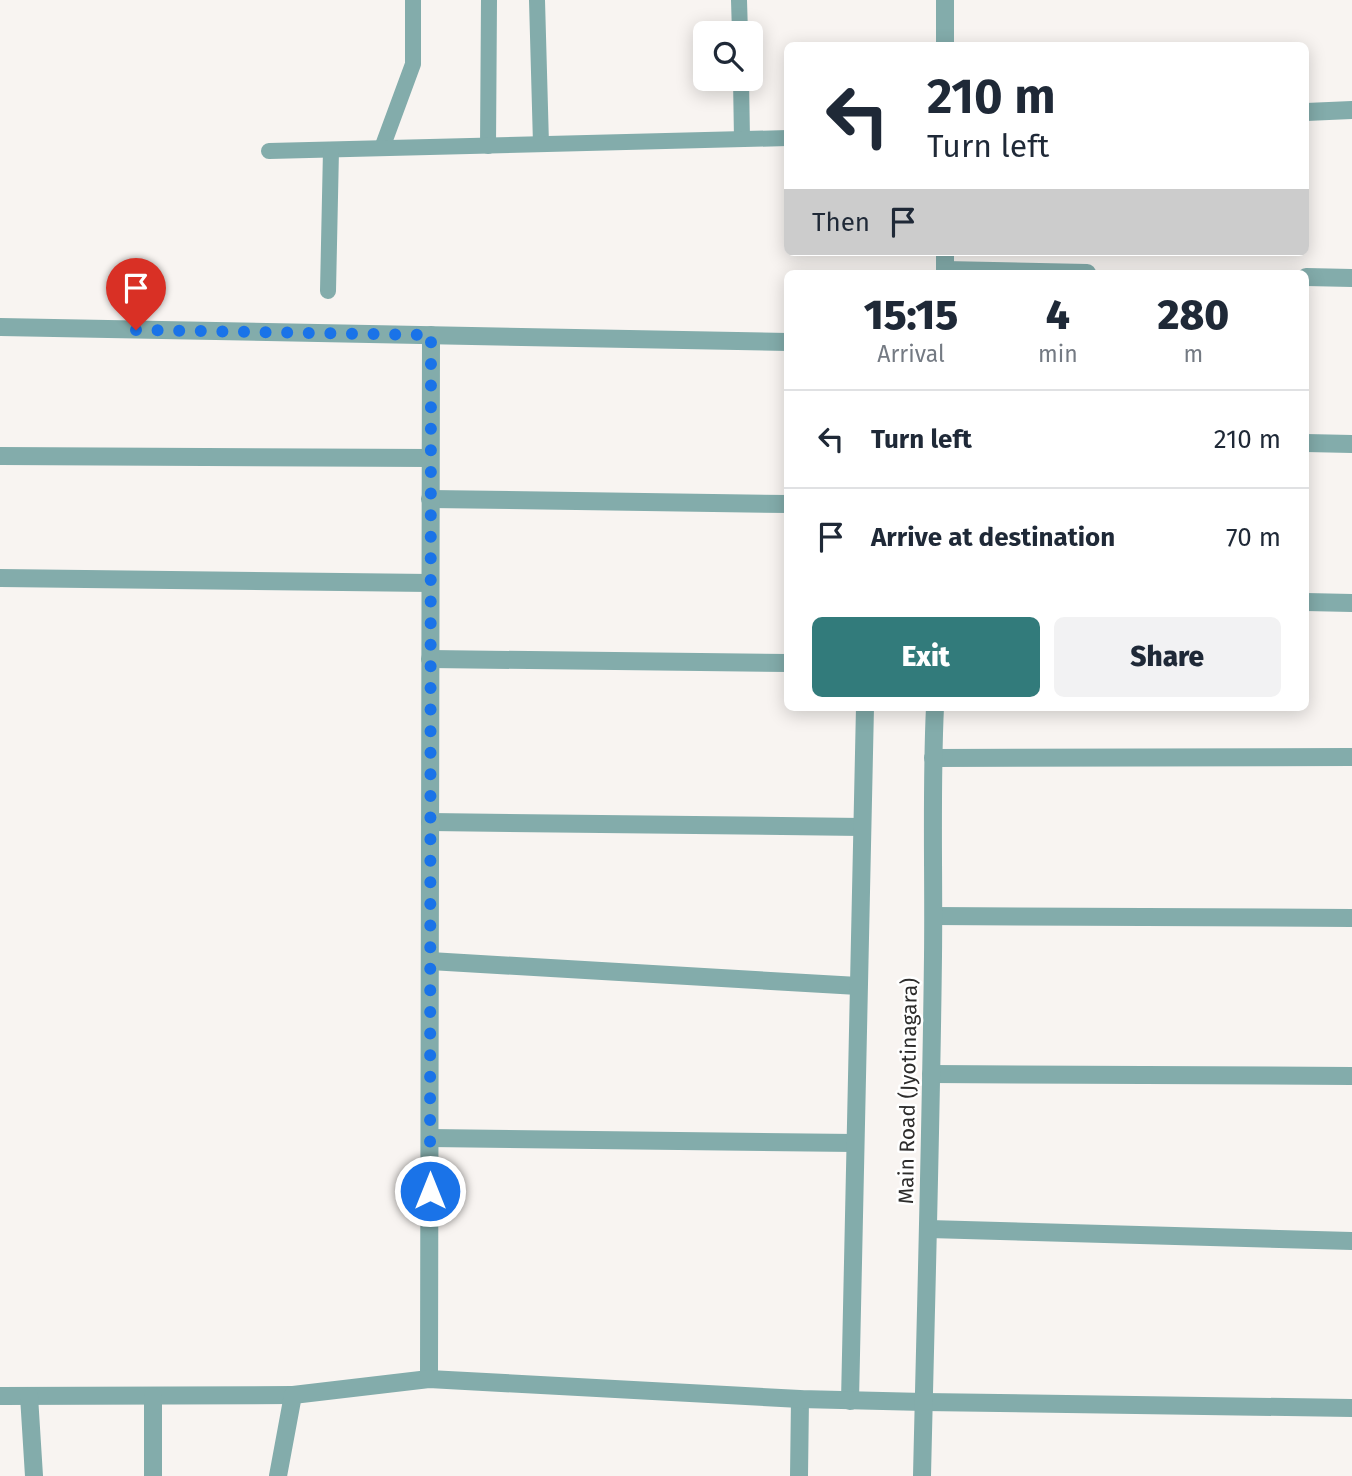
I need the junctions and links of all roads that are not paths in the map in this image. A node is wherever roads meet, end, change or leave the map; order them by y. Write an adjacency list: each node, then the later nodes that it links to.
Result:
1 (413, 0): 15 (lane)
2 (489, 0): 14 (lane)
3 (537, 0): 13 (lane)
4 (739, 0): 6 (lane)
5 (946, 0): 7 (street)
6 (740, 21)
7 (945, 42)
8 (741, 91): 12 (lane)
9 (1352, 110): 10 (street)
10 (1309, 111)
11 (784, 138): 12 (lane)
12 (742, 139): 13 (lane)
13 (541, 144): 14 (lane)
14 (488, 146): 15 (lane)
15 (382, 148): 16 (lane)
16 (331, 150): 17 (lane); 22 (lane)
17 (269, 151)
18 (945, 265): 19 (street)
19 (1034, 270)
20 (1309, 277): 21 (street)
21 (1352, 278)
22 (328, 291)
23 (0, 327): 24 (street)
24 (431, 335): 25 (street); 29 (street)
25 (784, 342)
26 (1309, 443): 27 (street)
27 (1352, 444)
28 (0, 456): 29 (street)
29 (430, 458): 30 (street)
30 (430, 499): 31 (street); 33 (street)
31 (784, 504)
32 (0, 578): 33 (street)
33 (430, 583): 36 (street)
34 (1309, 602): 35 (street)
35 (1352, 603)
36 (430, 659): 37 (street); 42 (street)
37 (784, 663)
38 (864, 711): 43 (street)
39 (935, 711): 41 (street, Main Road (Jyotinagara))
40 (1352, 757): 41 (street)
41 (933, 758): 44 (street, Main Road (Jyotinagara))
42 (430, 822): 43 (street); 46 (street)
43 (862, 827): 47 (street)
44 (934, 916): 45 (street); 48 (street, Main Road (Jyotinagara))
45 (1352, 918)
46 (430, 961): 47 (street); 50 (street)
47 (859, 986): 51 (street)
48 (931, 1074): 49 (street); 52 (street, Main Road (Jyotinagara))
49 (1352, 1076)
50 (430, 1138): 51 (street); 54 (street)
51 (855, 1143): 60 (street)
52 (929, 1228): 53 (street); 61 (street, Main Road (Jyotinagara))
53 (1352, 1241)
54 (429, 1379): 55 (street); 59 (street)
55 (293, 1395): 58 (street); 65 (street)
56 (0, 1396): 57 (street)
57 (29, 1396): 58 (street); 63 (street)
58 (153, 1396): 64 (street)
59 (800, 1399): 60 (street); 66 (street)
60 (850, 1401): 61 (street)
61 (923, 1402): 62 (street); 67 (street, Main Road (Jyotinagara))
62 (1352, 1408)
63 (34, 1476)
64 (153, 1476)
65 (278, 1476)
66 (799, 1476)
67 (922, 1476)

